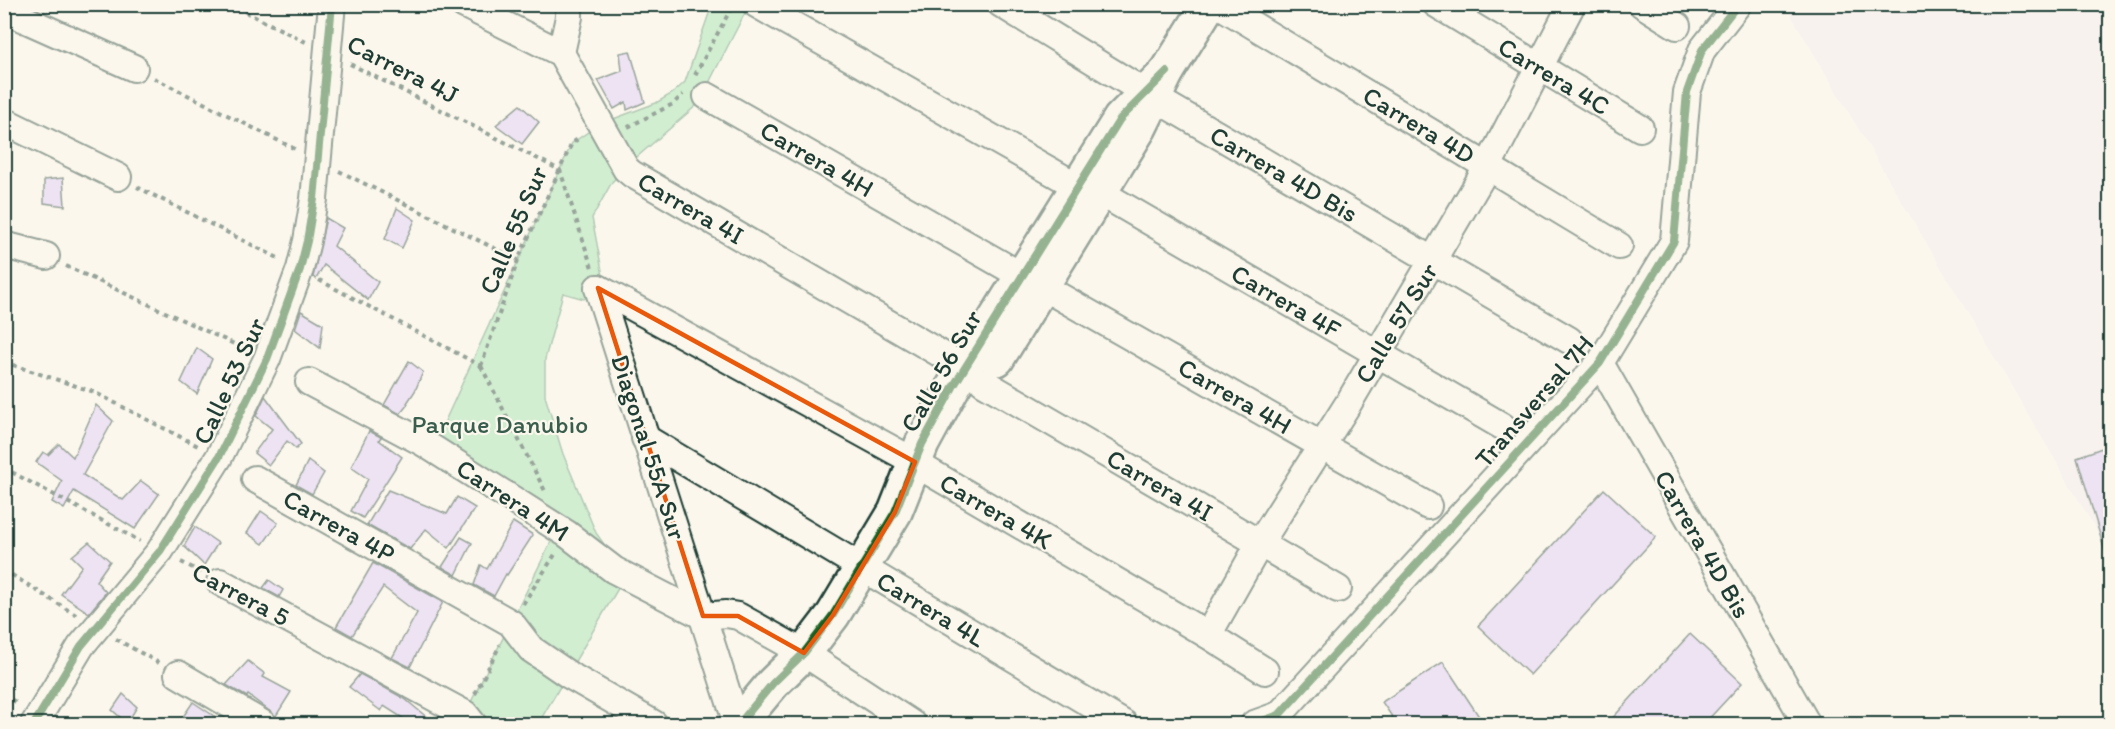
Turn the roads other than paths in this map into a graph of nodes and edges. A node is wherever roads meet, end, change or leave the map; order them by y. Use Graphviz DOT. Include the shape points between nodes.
graph roads {
  1 [pos="332,4"];
  2 [pos="463,4"];
  3 [pos="569,4"];
  4 [pos="756,4"];
  5 [pos="1001,4"];
  6 [pos="1209,4"];
  7 [pos="1218,4"];
  8 [pos="1436,4"];
  9 [pos="1572,4"];
  10 [pos="1642,4"];
  11 [pos="1738,4"];
  12 [pos="4,10"];
  13 [pos="1677,26"];
  14 [pos="561,53"];
  15 [pos="1539,67"];
  16 [pos="134,68"];
  17 [pos="1156,87"];
  18 [pos="696,88"];
  19 [pos="4,121"];
  20 [pos="1640,128"];
  21 [pos="1488,166"];
  22 [pos="118,177"];
  23 [pos="1089,190"];
  24 [pos="4,245"];
  25 [pos="1619,246"];
  26 [pos="46,256"];
  27 [pos="1433,261"];
  28 [pos="1032,281"];
  29 [pos="598,288"];
  30 [pos="1569,340"];
  31 [pos="1377,354"];
  32 [pos="1600,363"];
  33 [pos="974,375"];
  34 [pos="309,382"];
  35 [pos="1502,426"];
  36 [pos="645,438"];
  37 [pos="1322,445"];
  38 [pos="922,467"];
  39 [pos="255,478"];
  40 [pos="1428,506"];
  41 [pos="1260,543"];
  42 [pos="862,567"];
  43 [pos="220,582"];
  44 [pos="1338,589"];
  45 [pos="703,616"];
  46 [pos="1208,635"];
  47 [pos="804,652"];
  48 [pos="1265,671"];
  49 [pos="178,674"];
  50 [pos="34,724"];
  51 [pos="262,724"];
  52 [pos="473,724"];
  53 [pos="654,724"];
  54 [pos="738,724"];
  55 [pos="912,724"];
  56 [pos="1124,724"];
  57 [pos="1254,724"];
  58 [pos="1807,724"];
  1 -- 50 [label="street, Calle 53 Sur" via="307,241 267,359 219,457 160,551 81,646"];
  2 -- 14 [label="street"];
  3 -- 14 [label="street"];
  4 -- 23 [label="street, Carrera 4F"];
  5 -- 17 [label="street, Carrera 4D Bis"];
  6 -- 17 [label="street, Calle 56 Sur"];
  7 -- 21 [label="street, Carrera 4D"];
  8 -- 15 [label="street, Carrera 4C"];
  9 -- 15 [label="street, Calle 57 Sur"];
  10 -- 13 [label="street"];
  11 -- 32 [label="street, Transversal 7H" via="1702,50 1687,92 1674,241"];
  12 -- 16 [label="street"];
  14 -- 33 [label="street, Carrera 4I" via="626,169"];
  15 -- 20 [label="street, Carrera 4C"];
  15 -- 21 [label="street, Calle 57 Sur"];
  17 -- 23 [label="street, Calle 56 Sur" via="1140,128"];
  17 -- 27 [label="street, Carrera 4D Bis"];
  18 -- 28 [label="street, Carrera 4H"];
  19 -- 22 [label="street"];
  21 -- 25 [label="street, Carrera 4D"];
  21 -- 27 [label="street, Calle 57 Sur"];
  23 -- 28 [label="street, Calle 56 Sur"];
  23 -- 31 [label="street, Carrera 4F"];
  24 -- 26 [label="street"];
  27 -- 30 [label="street, Carrera 4D Bis"];
  27 -- 31 [label="street, Calle 57 Sur"];
  28 -- 33 [label="street, Calle 56 Sur"];
  28 -- 37 [label="street, Carrera 4H"];
  29 -- 36 [label="street, Diagonal 55A Sur"];
  29 -- 38 [label="street, Carrera 4K"];
  31 -- 35 [label="street, Carrera 4F"];
  31 -- 37 [label="street, Calle 57 Sur"];
  32 -- 57 [label="street, Transversal 7H" via="1279,715"];
  32 -- 58 [label="street, Carrera 4D Bis"];
  33 -- 38 [label="street, Calle 56 Sur"];
  33 -- 41 [label="street, Carrera 4I"];
  34 -- 45 [label="street, Carrera 4M" via="424,443 567,534 614,570"];
  36 -- 42 [label="street, Carrera 4L"];
  36 -- 45 [label="street, Diagonal 55A Sur"];
  37 -- 40 [label="street, Carrera 4H"];
  37 -- 41 [label="street, Calle 57 Sur"];
  38 -- 42 [label="street, Calle 56 Sur"];
  38 -- 46 [label="street, Carrera 4K"];
  39 -- 53 [label="street, Carrera 4P" via="511,623 531,650"];
  41 -- 44 [label="street, Carrera 4I"];
  41 -- 46 [label="street, Calle 57 Sur"];
  42 -- 47 [label="street, Calle 56 Sur" via="833,615"];
  42 -- 56 [label="street, Carrera 4L"];
  43 -- 52 [label="street, Carrera 5" via="465,714"];
  45 -- 47 [label="street, Carrera 4M" via="738,616"];
  45 -- 54 [label="street, Diagonal 55A Sur"];
  46 -- 48 [label="street, Carrera 4K"];
  47 -- 54 [label="street, Calle 56 Sur"];
  47 -- 55 [label="street, Carrera 4M"];
  49 -- 51 [label="street"];
}
